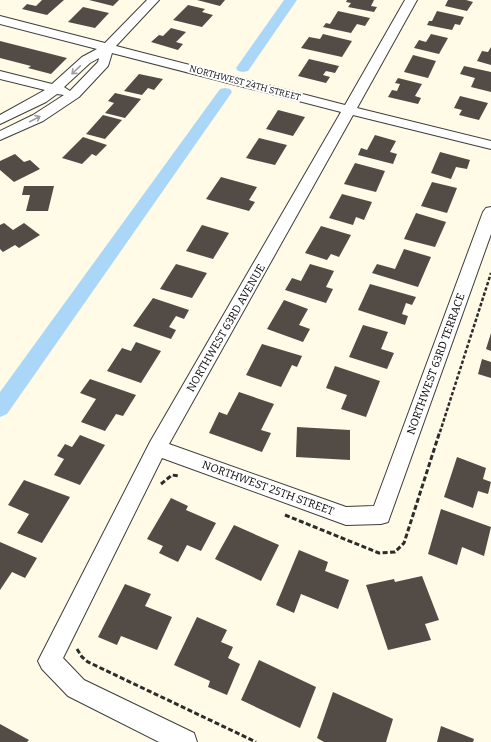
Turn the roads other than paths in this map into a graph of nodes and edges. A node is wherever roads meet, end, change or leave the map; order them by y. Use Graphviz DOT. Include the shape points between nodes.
graph roads {
  1 [pos="153,0"];
  2 [pos="411,0"];
  3 [pos="0,20"];
  4 [pos="107,48"];
  5 [pos="0,75"];
  6 [pos="55,89"];
  7 [pos="74,94"];
  8 [pos="349,110"];
  9 [pos="0,120"];
  10 [pos="0,136"];
  11 [pos="491,145"];
  12 [pos="491,212"];
  13 [pos="157,448"];
  14 [pos="381,515"];
  15 [pos="185,742"];
  1 -- 4 [label="street"];
  2 -- 8 [label="street, NORTHWEST 63RD AVENUE"];
  3 -- 4 [label="street, NORTHWEST 24TH STREET"];
  4 -- 6 [label="street, one-way" via="86,60"];
  4 -- 7 [label="street" via="104,63"];
  4 -- 8 [label="street, NORTHWEST 24TH STREET"];
  5 -- 6 [label="street"];
  6 -- 7 [label="street"];
  6 -- 9 [label="street"];
  10 -- 7 [label="street, one-way" via="38,118"];
  8 -- 11 [label="street, NORTHWEST 24TH STREET"];
  8 -- 13 [label="street, NORTHWEST 63RD AVENUE"];
  12 -- 14 [label="street, NORTHWEST 63RD TERRACE"];
  13 -- 14 [label="street, NORTHWEST 25TH STREET" via="346,516"];
  13 -- 15 [label="street, NORTHWEST 63RD AVENUE" via="50,661 76,688"];
}
